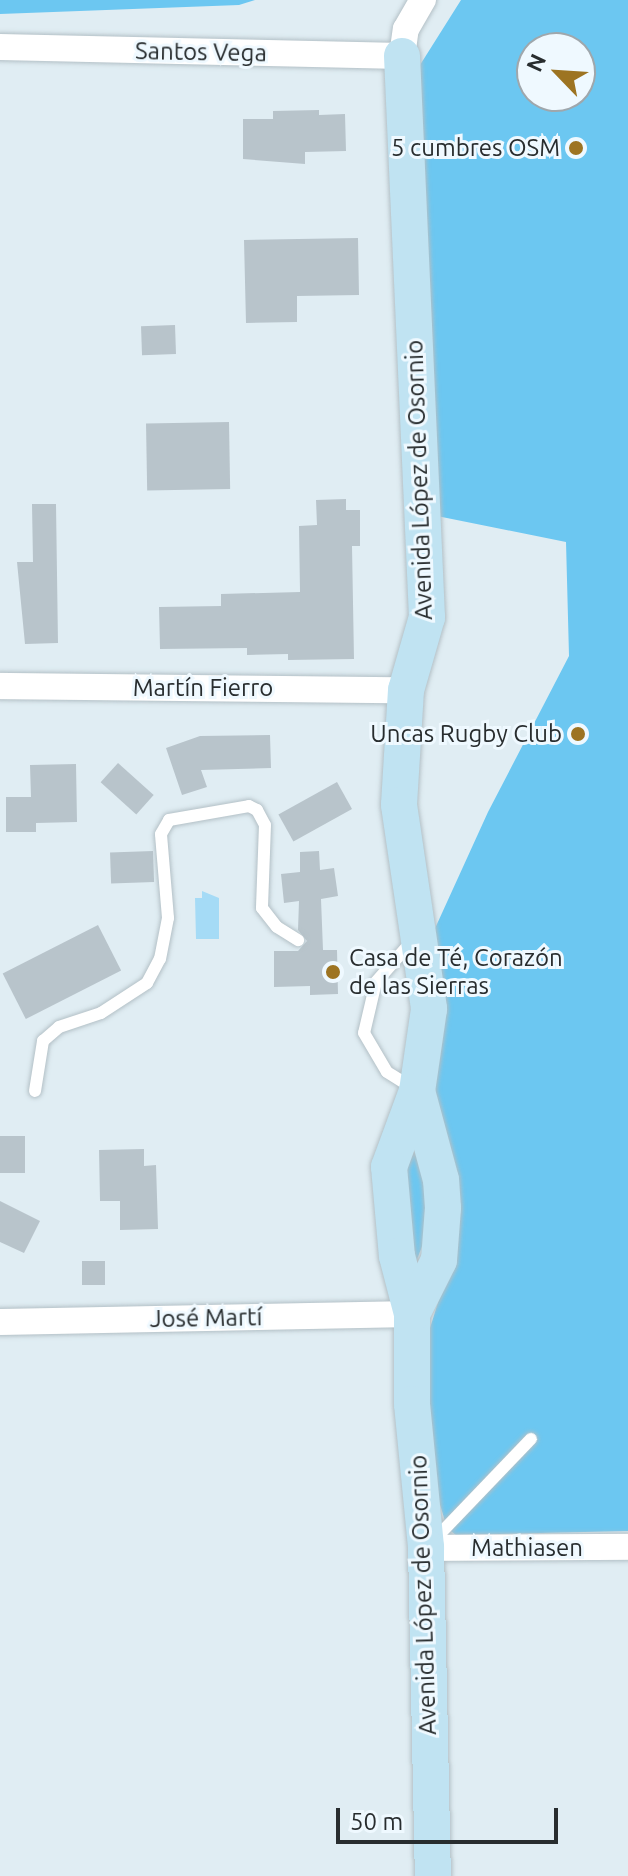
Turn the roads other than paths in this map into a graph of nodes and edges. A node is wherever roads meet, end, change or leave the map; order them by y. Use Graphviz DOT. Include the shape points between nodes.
graph roads {
  1 [pos="423,0"];
  2 [pos="0,47"];
  3 [pos="402,56"];
  4 [pos="0,686"];
  5 [pos="406,690"];
  6 [pos="418,934"];
  7 [pos="298,940"];
  8 [pos="35,1091"];
  9 [pos="417,1091"];
  10 [pos="412,1314"];
  11 [pos="0,1322"];
  12 [pos="531,1439"];
  13 [pos="628,1547"];
  14 [pos="426,1548"];
  15 [pos="433,1876"];
  1 -- 3 [label="street" via="406,29"];
  2 -- 3 [label="street, Santos Vega"];
  3 -- 5 [label="street, Avenida López de Osornio" via="427,617"];
  4 -- 5 [label="street, Martín Fierro"];
  5 -- 6 [label="street, Avenida López de Osornio" via="399,805"];
  6 -- 9 [label="street, Avenida López de Osornio" via="429,1009"];
  6 -- 9 [label="lane" via="376,982 364,1033 387,1072"];
  7 -- 8 [label="lane" via="277,927 262,908 265,825 257,810 249,806 169,820 161,834 168,918 160,959 147,983 101,1013 59,1027 43,1041"];
  9 -- 10 [label="street, Avenida López de Osornio" via="389,1167 397,1256"];
  9 -- 10 [label="street, Avenida López de Osornio" via="441,1180 443,1208 439,1260"];
  10 -- 11 [label="street, José Martí"];
  10 -- 14 [label="street, Avenida López de Osornio" via="412,1404"];
  12 -- 14 [label="lane"];
  13 -- 14 [label="street, Mathiasen"];
  14 -- 15 [label="street, Avenida López de Osornio"];
}
